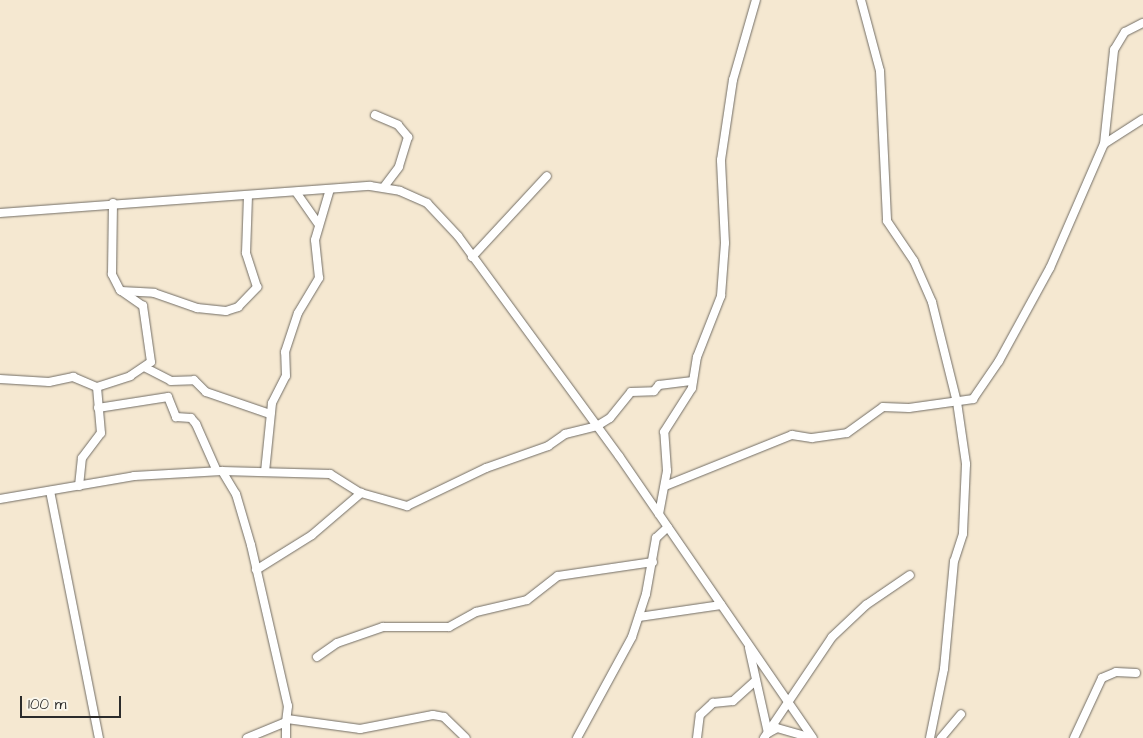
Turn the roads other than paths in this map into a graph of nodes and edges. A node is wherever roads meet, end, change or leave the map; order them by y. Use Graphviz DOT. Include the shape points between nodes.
graph roads {
  1 [pos="756,0"];
  2 [pos="860,0"];
  3 [pos="1143,23"];
  4 [pos="375,115"];
  5 [pos="1143,118"];
  6 [pos="1104,144"];
  7 [pos="547,176"];
  8 [pos="384,187"];
  9 [pos="330,189"];
  10 [pos="296,192"];
  11 [pos="248,197"];
  12 [pos="113,204"];
  13 [pos="0,213"];
  14 [pos="318,223"];
  15 [pos="472,256"];
  16 [pos="121,291"];
  17 [pos="146,368"];
  18 [pos="0,379"];
  19 [pos="691,381"];
  20 [pos="97,387"];
  21 [pos="957,402"];
  22 [pos="98,408"];
  23 [pos="270,414"];
  24 [pos="596,426"];
  25 [pos="219,470"];
  26 [pos="265,472"];
  27 [pos="79,486"];
  28 [pos="665,486"];
  29 [pos="50,491"];
  30 [pos="361,493"];
  31 [pos="0,499"];
  32 [pos="659,514"];
  33 [pos="668,527"];
  34 [pos="653,562"];
  35 [pos="256,570"];
  36 [pos="910,575"];
  37 [pos="722,605"];
  38 [pos="640,617"];
  39 [pos="748,643"];
  40 [pos="317,657"];
  41 [pos="1136,672"];
  42 [pos="754,682"];
  43 [pos="789,706"];
  44 [pos="961,714"];
  45 [pos="287,720"];
  46 [pos="358,729"];
  47 [pos="766,735"];
  48 [pos="99,738"];
  49 [pos="247,738"];
  50 [pos="286,738"];
  51 [pos="357,738"];
  52 [pos="466,738"];
  53 [pos="577,738"];
  54 [pos="697,738"];
  55 [pos="812,738"];
  56 [pos="930,738"];
  57 [pos="941,738"];
  58 [pos="1074,738"];
  1 -- 19 [label="street" via="733,80 721,160 725,243 721,296"];
  2 -- 21 [label="street" via="880,71 887,221 914,261 932,302"];
  3 -- 6 [label="street" via="1125,32 1114,50"];
  4 -- 8 [label="street" via="398,125 408,137 399,167"];
  5 -- 6 [label="street"];
  6 -- 21 [label="street" via="1056,256 999,361 973,399"];
  7 -- 15 [label="street"];
  8 -- 9 [label="street"];
  8 -- 15 [label="street" via="417,197 435,209"];
  9 -- 10 [label="street"];
  9 -- 14 [label="street"];
  10 -- 11 [label="street"];
  10 -- 14 [label="street"];
  11 -- 12 [label="street"];
  11 -- 16 [label="street" via="246,253 257,281 254,293 238,307 226,311 197,308 154,293"];
  12 -- 13 [label="street"];
  12 -- 16 [label="street" via="116,230 111,267"];
  14 -- 23 [label="street" via="315,256 319,278 298,313 285,352 286,376"];
  15 -- 24 [label="street"];
  16 -- 17 [label="street" via="143,306 150,362"];
  17 -- 20 [label="street"];
  17 -- 23 [label="street" via="171,381 194,380 206,392"];
  18 -- 20 [label="street" via="49,382 73,377"];
  19 -- 24 [label="street" via="658,385 654,391 631,392 610,418"];
  19 -- 28 [label="street" via="690,392 664,432"];
  20 -- 22 [label="street"];
  21 -- 28 [label="street" via="883,407 846,432 812,438 792,435"];
  21 -- 56 [label="street" via="966,464 963,534 954,561 944,669"];
  22 -- 25 [label="street" via="168,397 176,417 191,418 196,424"];
  22 -- 27 [label="street" via="100,437 82,458"];
  23 -- 26 [label="street"];
  24 -- 30 [label="street" via="565,434 548,446 486,468 407,506"];
  24 -- 32 [label="street"];
  25 -- 26 [label="street"];
  25 -- 27 [label="street"];
  25 -- 35 [label="street" via="236,494"];
  26 -- 30 [label="street" via="330,474"];
  27 -- 29 [label="street"];
  28 -- 32 [label="street"];
  29 -- 31 [label="street"];
  29 -- 48 [label="street"];
  30 -- 35 [label="street" via="312,535"];
  32 -- 33 [label="street"];
  33 -- 34 [label="street" via="656,538"];
  33 -- 37 [label="street"];
  34 -- 38 [label="street"];
  34 -- 40 [label="street" via="558,576 527,600 476,612 449,627 383,627 337,643"];
  35 -- 45 [label="street" via="274,637"];
  36 -- 43 [label="street" via="847,620 819,655"];
  37 -- 38 [label="street"];
  37 -- 39 [label="street"];
  38 -- 53 [label="street" via="625,654 607,678"];
  39 -- 42 [label="street"];
  39 -- 43 [label="street"];
  41 -- 58 [label="street" via="1116,672 1102,678"];
  42 -- 47 [label="street"];
  42 -- 54 [label="street" via="733,701 713,703 700,715"];
  43 -- 47 [label="street"];
  43 -- 55 [label="street"];
  44 -- 57 [label="street"];
  45 -- 46 [label="street"];
  45 -- 49 [label="street"];
  45 -- 50 [label="street"];
  46 -- 51 [label="street"];
  46 -- 52 [label="street" via="432,714 444,717"];
  47 -- 55 [label="street" via="776,728"];
}
